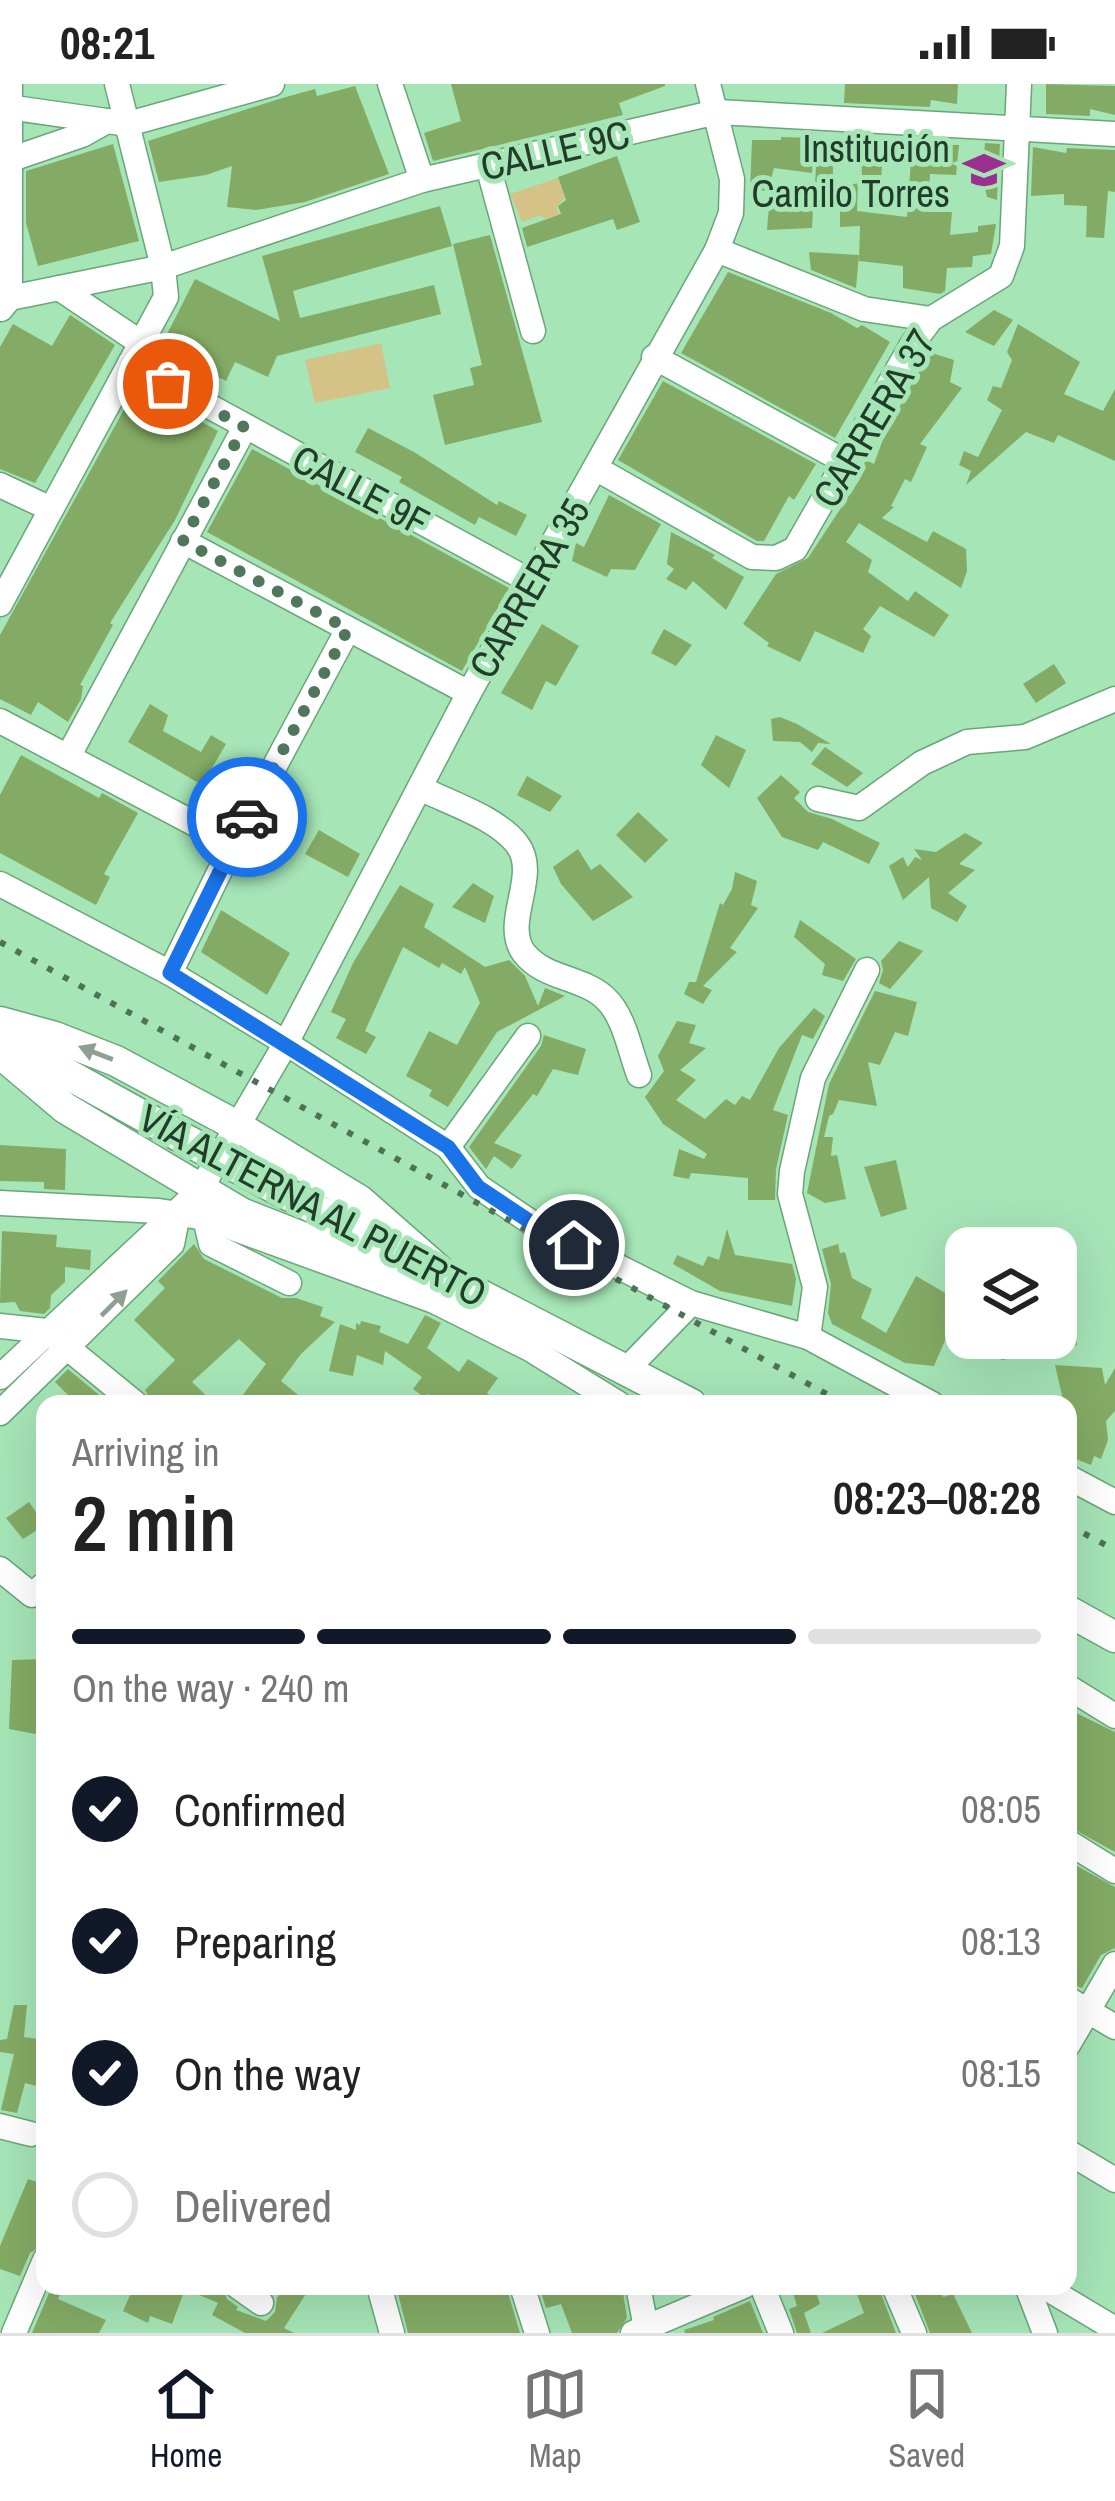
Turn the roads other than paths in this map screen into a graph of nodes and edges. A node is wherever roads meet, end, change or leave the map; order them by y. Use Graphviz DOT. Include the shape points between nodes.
graph roads {
  1 [pos="117,84"];
  2 [pos="272,84"];
  3 [pos="390,84"];
  4 [pos="708,84"];
  5 [pos="1018,84"];
  6 [pos="6,99"];
  7 [pos="717,112"];
  8 [pos="117,123"];
  9 [pos="1019,128"];
  10 [pos="1115,134"];
  11 [pos="9,160"];
  12 [pos="488,166"];
  13 [pos="422,180"];
  14 [pos="717,250"];
  15 [pos="164,267"];
  16 [pos="59,288"];
  17 [pos="5,304"];
  18 [pos="931,319"];
  19 [pos="533,331"];
  20 [pos="135,353"];
  21 [pos="654,357"];
  22 [pos="244,427"];
  23 [pos="844,461"];
  24 [pos="597,470"];
  25 [pos="0,485"];
  26 [pos="51,508"];
  27 [pos="183,541"];
  28 [pos="530,581"];
  29 [pos="0,604"];
  30 [pos="348,629"];
  31 [pos="469,693"];
  32 [pos="1115,699"];
  33 [pos="0,721"];
  34 [pos="68,757"];
  35 [pos="420,788"];
  36 [pos="818,800"];
  37 [pos="233,844"];
  38 [pos="0,884"];
  39 [pos="867,970"];
  40 [pos="170,973"];
  41 [pos="0,1022"];
  42 [pos="528,1036"];
  43 [pos="0,1037"];
  44 [pos="286,1043"];
  45 [pos="0,1053"];
  46 [pos="639,1075"];
  47 [pos="237,1126"];
  48 [pos="448,1147"];
  49 [pos="0,1203"];
  50 [pos="203,1204"];
  51 [pos="169,1212"];
  52 [pos="449,1279"];
  53 [pos="289,1283"];
  54 [pos="691,1303"];
  55 [pos="0,1326"];
  56 [pos="46,1331"];
  57 [pos="808,1337"];
  58 [pos="69,1349"];
  59 [pos="627,1369"];
  60 [pos="0,1377"];
  61 [pos="125,1395"];
  62 [pos="604,1395"];
  63 [pos="675,1395"];
  64 [pos="915,1395"];
  65 [pos="0,1413"];
  66 [pos="1077,1482"];
  67 [pos="1115,1502"];
  68 [pos="0,1569"];
  69 [pos="36,1589"];
  70 [pos="1077,1616"];
  71 [pos="1115,1637"];
  72 [pos="1077,1693"];
  73 [pos="1115,1716"];
  74 [pos="1077,1848"];
  75 [pos="1115,1871"];
  76 [pos="1115,1964"];
  77 [pos="1078,2005"];
  78 [pos="1115,2027"];
  79 [pos="0,2126"];
  80 [pos="31,2134"];
  81 [pos="1077,2157"];
  82 [pos="1115,2180"];
  83 [pos="36,2281"];
  84 [pos="250,2295"];
  85 [pos="381,2295"];
  86 [pos="525,2295"];
  87 [pos="639,2295"];
  88 [pos="724,2295"];
  89 [pos="766,2295"];
  90 [pos="898,2295"];
  91 [pos="1030,2295"];
  92 [pos="1058,2295"];
  93 [pos="261,2303"];
  94 [pos="1115,2330"];
  95 [pos="642,2332"];
  96 [pos="14,2333"];
  97 [pos="392,2333"];
  98 [pos="537,2333"];
  99 [pos="781,2333"];
  100 [pos="914,2333"];
  101 [pos="1045,2333"];
  1 -- 8 [label="street"];
  2 -- 8 [label="street"];
  3 -- 13 [label="street"];
  4 -- 7 [label="street, CARRERA 35"];
  5 -- 9 [label="street, CARRERA 37"];
  6 -- 8 [label="street"];
  6 -- 11 [label="street"];
  7 -- 9 [label="street, CALLE 9C"];
  7 -- 12 [label="street, CALLE 9C"];
  7 -- 14 [label="street, CARRERA 35" via="732,179"];
  8 -- 11 [label="street"];
  8 -- 15 [label="street"];
  9 -- 10 [label="street, CALLE 9C"];
  9 -- 18 [label="street, CARRERA 37" via="1012,246 1001,277"];
  11 -- 17 [label="street"];
  12 -- 13 [label="street, CALLE 9C"];
  12 -- 19 [label="street"];
  13 -- 15 [label="street, CALLE 9C"];
  14 -- 18 [label="street" via="864,309"];
  14 -- 21 [label="street, CARRERA 35"];
  15 -- 16 [label="street, CALLE 9C"];
  15 -- 20 [label="street" via="166,297"];
  16 -- 17 [label="street, CALLE 9C"];
  16 -- 20 [label="street, CALLE 9F"];
  18 -- 23 [label="street, CARRERA 37"];
  20 -- 22 [label="street, CALLE 9F"];
  20 -- 26 [label="street"];
  21 -- 23 [label="street"];
  21 -- 24 [label="street, CARRERA 35"];
  22 -- 27 [label="street"];
  22 -- 28 [label="street, CALLE 9F"];
  23 -- 24 [label="street, CARRERA 37" via="796,549 776,558 752,556"];
  24 -- 28 [label="street, CARRERA 35"];
  25 -- 26 [label="street"];
  26 -- 29 [label="street"];
  27 -- 30 [label="street"];
  27 -- 34 [label="street"];
  28 -- 31 [label="street, CARRERA 35"];
  30 -- 31 [label="street"];
  30 -- 37 [label="street"];
  31 -- 35 [label="street, CARRERA 35"];
  32 -- 36 [label="street" via="1025,737 967,742 859,808"];
  33 -- 34 [label="street"];
  34 -- 37 [label="street"];
  35 -- 44 [label="street, CARRERA 35"];
  35 -- 46 [label="street" via="518,845 522,950 604,996"];
  37 -- 40 [label="street"];
  38 -- 40 [label="street"];
  39 -- 57 [label="street" via="813,1078 792,1171 790,1194 814,1287"];
  40 -- 44 [label="street"];
  47 -- 41 [label="main road, one-way" via="116,1061"];
  42 -- 48 [label="street"];
  43 -- 52 [label="main road, VÍA ALTERNA AL PUERTO, bridge"];
  44 -- 47 [label="street, CARRERA 35"];
  44 -- 48 [label="street"];
  45 -- 50 [label="main road"];
  47 -- 50 [label="street, CARRERA 35"];
  47 -- 52 [label="main road" via="359,1199"];
  48 -- 54 [label="street" via="478,1187 535,1225"];
  49 -- 51 [label="street"];
  50 -- 51 [label="street, CARRERA 35"];
  50 -- 52 [label="main road" via="345,1254"];
  50 -- 53 [label="street" via="216,1248"];
  50 -- 62 [label="street" via="434,1301"];
  51 -- 56 [label="street"];
  58 -- 51 [label="street, one-way" via="172,1244"];
  52 -- 59 [label="main road, VÍA ALTERNA AL PUERTO"];
  54 -- 57 [label="street"];
  54 -- 59 [label="street"];
  55 -- 56 [label="street"];
  56 -- 58 [label="street"];
  56 -- 60 [label="street"];
  57 -- 64 [label="street"];
  58 -- 61 [label="street"];
  58 -- 65 [label="street"];
  59 -- 63 [label="main road, VÍA ALTERNA AL PUERTO"];
  66 -- 67 [label="street"];
  68 -- 69 [label="street"];
  70 -- 71 [label="main road"];
  72 -- 73 [label="street"];
  74 -- 75 [label="street"];
  76 -- 77 [label="street"];
  77 -- 78 [label="street"];
  79 -- 80 [label="street"];
  81 -- 82 [label="street"];
  83 -- 96 [label="street"];
  84 -- 93 [label="street"];
  85 -- 97 [label="street"];
  86 -- 98 [label="street"];
  87 -- 95 [label="street"];
  88 -- 95 [label="street"];
  89 -- 99 [label="street"];
  90 -- 100 [label="street"];
  91 -- 101 [label="street"];
  92 -- 94 [label="street"];
}
